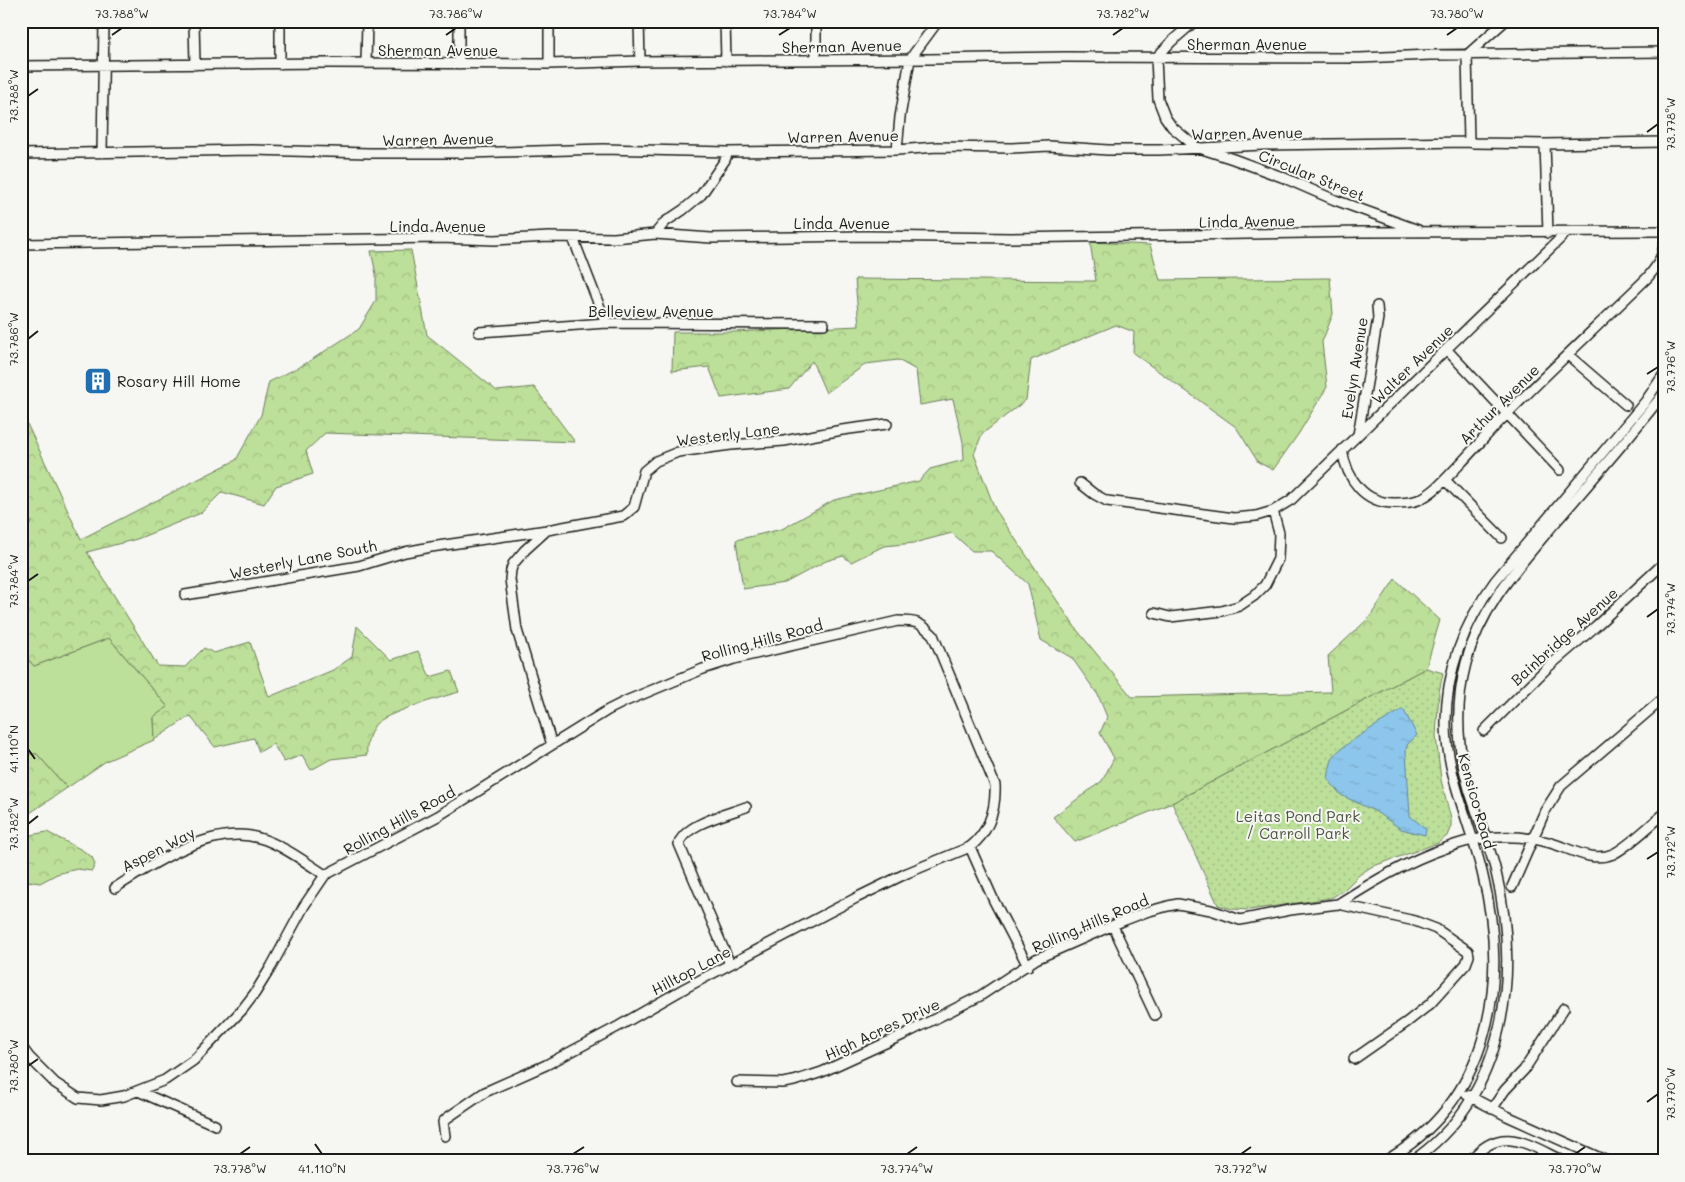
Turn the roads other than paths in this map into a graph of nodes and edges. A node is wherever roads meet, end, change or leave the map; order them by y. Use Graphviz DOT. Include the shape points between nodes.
graph roads {
  1 [pos="104,21"];
  2 [pos="194,21"];
  3 [pos="280,21"];
  4 [pos="367,21"];
  5 [pos="459,21"];
  6 [pos="549,21"];
  7 [pos="638,21"];
  8 [pos="725,21"];
  9 [pos="816,21"];
  10 [pos="938,21"];
  11 [pos="1195,21"];
  12 [pos="1505,21"];
  13 [pos="1664,52"];
  14 [pos="1467,55"];
  15 [pos="1156,58"];
  16 [pos="910,59"];
  17 [pos="816,60"];
  18 [pos="640,61"];
  19 [pos="726,61"];
  20 [pos="366,63"];
  21 [pos="280,64"];
  22 [pos="459,64"];
  23 [pos="548,64"];
  24 [pos="104,65"];
  25 [pos="195,65"];
  26 [pos="21,66"];
  27 [pos="1469,142"];
  28 [pos="1664,142"];
  29 [pos="1545,144"];
  30 [pos="1196,147"];
  31 [pos="897,150"];
  32 [pos="728,152"];
  33 [pos="102,153"];
  34 [pos="21,154"];
  35 [pos="1548,232"];
  36 [pos="1567,232"];
  37 [pos="1664,232"];
  38 [pos="1424,233"];
  39 [pos="655,234"];
  40 [pos="573,238"];
  41 [pos="21,244"];
  42 [pos="1664,245"];
  43 [pos="1377,306"];
  44 [pos="606,323"];
  45 [pos="824,324"];
  46 [pos="479,332"];
  47 [pos="1447,350"];
  48 [pos="1568,355"];
  49 [pos="1664,374"];
  50 [pos="1664,393"];
  51 [pos="1661,404"];
  52 [pos="1626,405"];
  53 [pos="1507,414"];
  54 [pos="887,424"];
  55 [pos="1358,435"];
  56 [pos="1342,450"];
  57 [pos="1560,470"];
  58 [pos="1445,480"];
  59 [pos="1080,483"];
  60 [pos="1273,511"];
  61 [pos="548,530"];
  62 [pos="1502,538"];
  63 [pos="486,539"];
  64 [pos="1662,567"];
  65 [pos="185,595"];
  66 [pos="1154,613"];
  67 [pos="1664,698"];
  68 [pos="1484,731"];
  69 [pos="552,745"];
  70 [pos="746,807"];
  71 [pos="1664,814"];
  72 [pos="1480,839"];
  73 [pos="1533,839"];
  74 [pos="970,847"];
  75 [pos="325,875"];
  76 [pos="1512,887"];
  77 [pos="115,888"];
  78 [pos="1338,904"];
  79 [pos="1113,926"];
  80 [pos="730,964"];
  81 [pos="1028,966"];
  82 [pos="1564,1008"];
  83 [pos="1155,1015"];
  84 [pos="21,1046"];
  85 [pos="25,1059"];
  86 [pos="1354,1059"];
  87 [pos="737,1082"];
  88 [pos="138,1091"];
  89 [pos="1460,1091"];
  90 [pos="1472,1097"];
  91 [pos="1492,1108"];
  92 [pos="214,1126"];
  93 [pos="445,1136"];
  94 [pos="1385,1161"];
  95 [pos="1412,1161"];
  96 [pos="1470,1161"];
  97 [pos="1563,1161"];
  98 [pos="1606,1161"];
  1 -- 24 [label="street"];
  2 -- 25 [label="street"];
  3 -- 21 [label="street"];
  4 -- 20 [label="street"];
  5 -- 22 [label="street"];
  6 -- 23 [label="street"];
  7 -- 18 [label="street"];
  8 -- 19 [label="street"];
  9 -- 17 [label="street"];
  10 -- 16 [label="street"];
  11 -- 15 [label="street"];
  12 -- 14 [label="street"];
  13 -- 14 [label="street, Sherman Avenue"];
  14 -- 15 [label="street, Sherman Avenue"];
  14 -- 27 [label="street"];
  15 -- 16 [label="street, Sherman Avenue"];
  15 -- 30 [label="street, Circular Street" via="1158,99 1165,117"];
  16 -- 17 [label="street, Sherman Avenue"];
  16 -- 31 [label="street"];
  17 -- 19 [label="street, Sherman Avenue"];
  18 -- 19 [label="street, Sherman Avenue"];
  18 -- 23 [label="street, Sherman Avenue"];
  20 -- 21 [label="street, Sherman Avenue"];
  20 -- 22 [label="street, Sherman Avenue"];
  21 -- 25 [label="street, Sherman Avenue"];
  22 -- 23 [label="street, Sherman Avenue"];
  24 -- 25 [label="street, Sherman Avenue"];
  24 -- 26 [label="street, Sherman Avenue"];
  24 -- 33 [label="street"];
  27 -- 29 [label="street, Warren Avenue"];
  27 -- 30 [label="street, Warren Avenue"];
  28 -- 29 [label="street, Warren Avenue"];
  29 -- 35 [label="street"];
  30 -- 31 [label="street, Warren Avenue" via="1159,150 1050,146"];
  30 -- 38 [label="street, Circular Street"];
  31 -- 32 [label="street, Warren Avenue"];
  32 -- 33 [label="street, Warren Avenue" via="603,149 470,153 252,150"];
  32 -- 39 [label="street" via="701,195 665,222"];
  33 -- 34 [label="street, Warren Avenue"];
  35 -- 36 [label="street, Linda Avenue"];
  35 -- 38 [label="street, Linda Avenue"];
  36 -- 37 [label="street, Linda Avenue"];
  36 -- 47 [label="street, Walter Avenue"];
  38 -- 39 [label="street, Linda Avenue" via="1030,238 711,238"];
  39 -- 40 [label="street, Linda Avenue"];
  40 -- 41 [label="street, Linda Avenue"];
  40 -- 44 [label="street"];
  42 -- 48 [label="street, Arthur Avenue" via="1655,269"];
  43 -- 55 [label="street, Evelyn Avenue" via="1378,318"];
  44 -- 45 [label="street, Belleview Avenue"];
  44 -- 46 [label="street, Belleview Avenue"];
  47 -- 53 [label="street"];
  47 -- 55 [label="street, Walter Avenue"];
  48 -- 52 [label="street"];
  48 -- 53 [label="street, Arthur Avenue"];
  49 -- 72 [label="street, Kensico Road" via="1639,409 1495,581 1463,635 1450,679 1446,732 1453,777"];
  50 -- 51 [label="street, Kensico Road"];
  51 -- 72 [label="street, Kensico Road" via="1504,584 1474,638 1462,682 1459,736"];
  53 -- 57 [label="street"];
  53 -- 58 [label="street, Arthur Avenue"];
  54 -- 61 [label="street, Westerly Lane" via="784,442 678,452 656,461 644,471 634,508 627,513"];
  55 -- 56 [label="street, Walter Avenue"];
  56 -- 58 [label="street, Arthur Avenue" via="1344,462 1359,488 1380,502 1417,500"];
  56 -- 60 [label="street, Walter Avenue" via="1291,500"];
  58 -- 62 [label="street"];
  59 -- 60 [label="street" via="1107,501 1129,505 1234,518"];
  60 -- 66 [label="street" via="1279,533 1278,559 1265,585 1254,596 1239,606 1222,611 1170,618"];
  61 -- 63 [label="street, Westerly Lane"];
  61 -- 69 [label="street, Westerly Lane" via="513,564 510,579 517,630"];
  63 -- 65 [label="street, Westerly Lane South" via="405,552 359,566"];
  64 -- 68 [label="street, Bainbridge Avenue" via="1554,661"];
  67 -- 73 [label="street" via="1561,786"];
  69 -- 74 [label="street, Rolling Hills Road" via="626,701 703,669 818,638 898,621 913,621 933,635 996,785 993,814 979,840"];
  69 -- 75 [label="street, Rolling Hills Road" via="438,816"];
  70 -- 80 [label="street" via="695,827 684,834 679,844"];
  71 -- 73 [label="street, Rolling Hills Road" via="1613,854 1589,856"];
  72 -- 73 [label="street, Rolling Hills Road"];
  72 -- 78 [label="street, Rolling Hills Road" via="1436,851 1405,864"];
  72 -- 89 [label="street, Kensico Road" via="1492,943 1490,1006 1474,1065"];
  72 -- 90 [label="street, Kensico Road" via="1497,876 1506,954 1496,1043"];
  73 -- 76 [label="street"];
  74 -- 80 [label="street, Hilltop Lane" via="899,877"];
  74 -- 81 [label="street, Rolling Hills Road"];
  75 -- 77 [label="street, Aspen Way" via="266,840 247,836 222,837 190,845"];
  75 -- 88 [label="street, Rolling Hills Road" via="242,1010 184,1068"];
  78 -- 79 [label="street, Rolling Hills Road" via="1240,920 1178,904 1146,912"];
  78 -- 86 [label="street, Rolling Hills Road" via="1415,921 1436,929 1468,951 1469,956 1466,964 1430,1004"];
  79 -- 81 [label="street, Rolling Hills Road" via="1036,959"];
  79 -- 83 [label="street"];
  80 -- 93 [label="street, Hilltop Lane" via="546,1065 485,1092 446,1118 443,1122"];
  81 -- 87 [label="street, High Acres Drive" via="980,996 822,1072 783,1084"];
  82 -- 91 [label="street" via="1524,1070"];
  84 -- 85 [label="street, Rolling Hills Road"];
  85 -- 88 [label="street, Rolling Hills Road" via="78,1098 102,1100"];
  88 -- 92 [label="street"];
  89 -- 90 [label="street"];
  89 -- 94 [label="street, Kensico Road" via="1429,1129"];
  90 -- 91 [label="street"];
  90 -- 95 [label="street, Kensico Road" via="1457,1119"];
  91 -- 98 [label="street"];
  96 -- 97 [label="street" via="1495,1141 1508,1138"];
}
